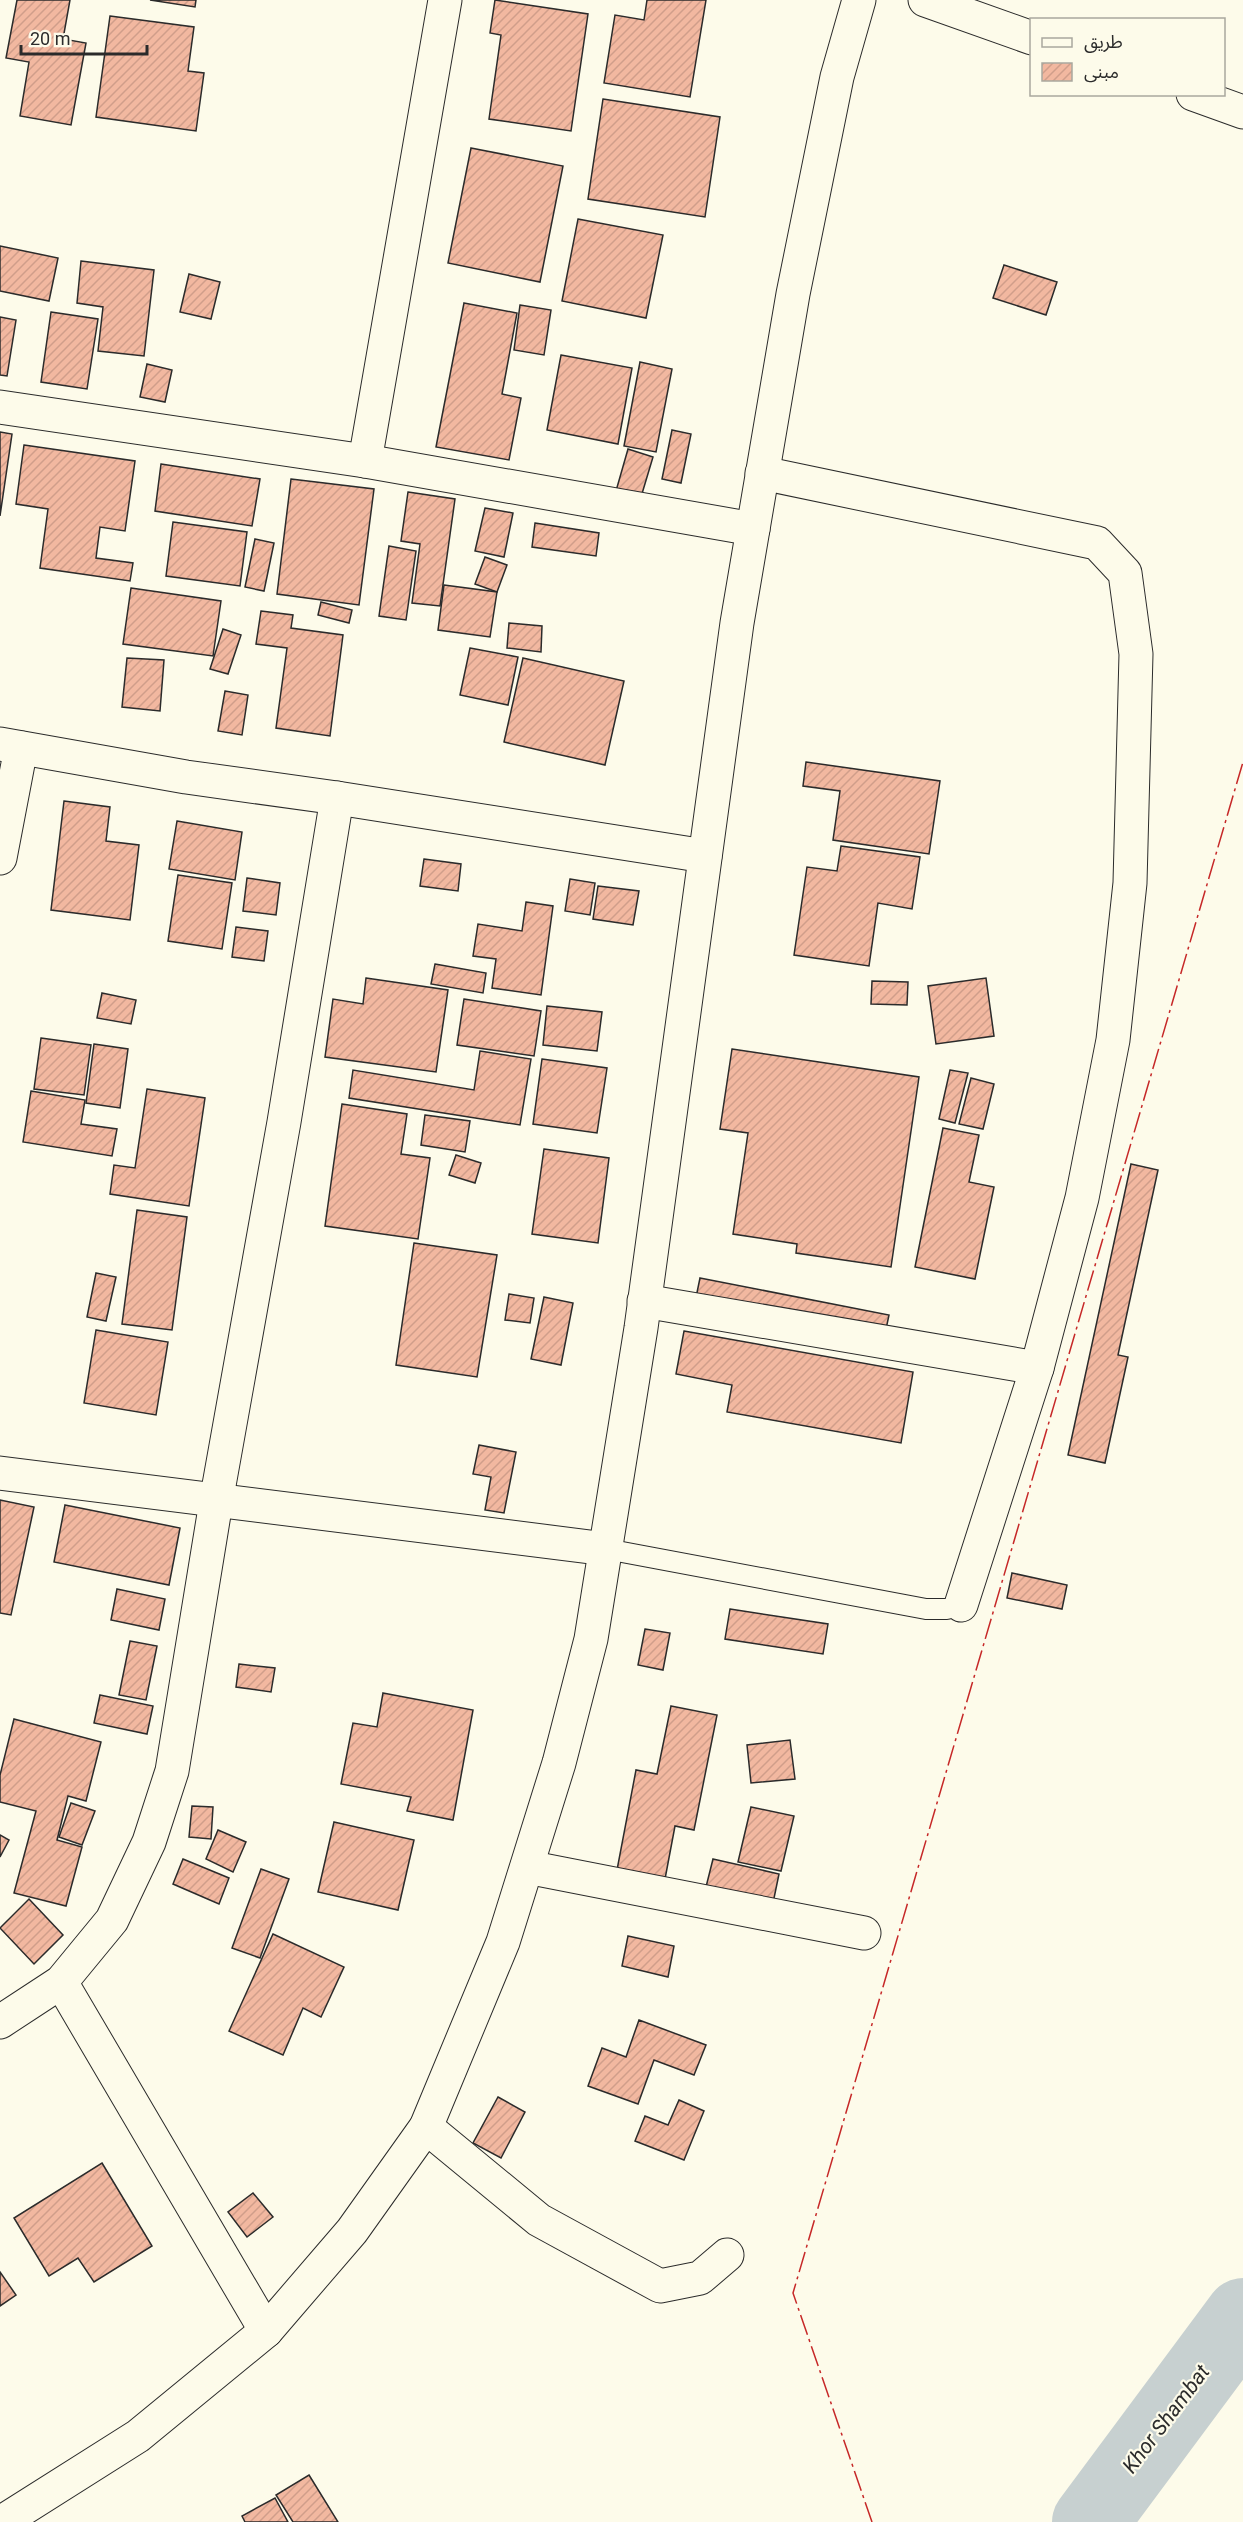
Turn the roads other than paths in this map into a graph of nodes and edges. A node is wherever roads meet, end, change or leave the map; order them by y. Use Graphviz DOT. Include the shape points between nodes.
graph roads {
  1 [pos="445,0"];
  2 [pos="859,0"];
  3 [pos="925,0"];
  4 [pos="1030,37"];
  5 [pos="1199,96"];
  6 [pos="1243,112"];
  7 [pos="0,406"];
  8 [pos="365,461"];
  9 [pos="762,472"];
  10 [pos="753,529"];
  11 [pos="11,746"];
  12 [pos="337,798"];
  13 [pos="705,856"];
  14 [pos="0,858"];
  15 [pos="644,1301"];
  16 [pos="1037,1368"];
  17 [pos="0,1473"];
  18 [pos="216,1502"];
  19 [pos="606,1549"];
  20 [pos="961,1605"];
  21 [pos="527,1867"];
  22 [pos="864,1932"];
  23 [pos="61,1982"];
  24 [pos="0,2022"];
  25 [pos="426,2127"];
  26 [pos="726,2255"];
  27 [pos="266,2331"];
  28 [pos="2,2522"];
  1 -- 8 [label="street"];
  2 -- 9 [label="street" via="837,77"];
  3 -- 4 [label="street"];
  5 -- 6 [label="street"];
  7 -- 8 [label="street"];
  8 -- 10 [label="street"];
  9 -- 10 [label="street"];
  9 -- 16 [label="street" via="1097,543 1125,573 1136,654 1130,883 1118,995 1082,1197"];
  10 -- 13 [label="street"];
  11 -- 12 [label="street" via="186,777"];
  11 -- 14 [label="street"];
  12 -- 13 [label="street"];
  12 -- 18 [label="street"];
  13 -- 15 [label="street"];
  15 -- 16 [label="street"];
  15 -- 19 [label="street"];
  16 -- 20 [label="street"];
  17 -- 18 [label="street"];
  18 -- 19 [label="street"];
  18 -- 23 [label="street" via="172,1771 149,1842 112,1920"];
  19 -- 20 [label="lane" via="926,1609"];
  19 -- 21 [label="street" via="574,1707"];
  21 -- 22 [label="street"];
  21 -- 25 [label="street" via="503,1942"];
  23 -- 24 [label="street"];
  23 -- 27 [label="street"];
  25 -- 26 [label="street" via="539,2220 660,2286 700,2278"];
  25 -- 27 [label="street" via="352,2231"];
  27 -- 28 [label="street" via="138,2436"];
}
